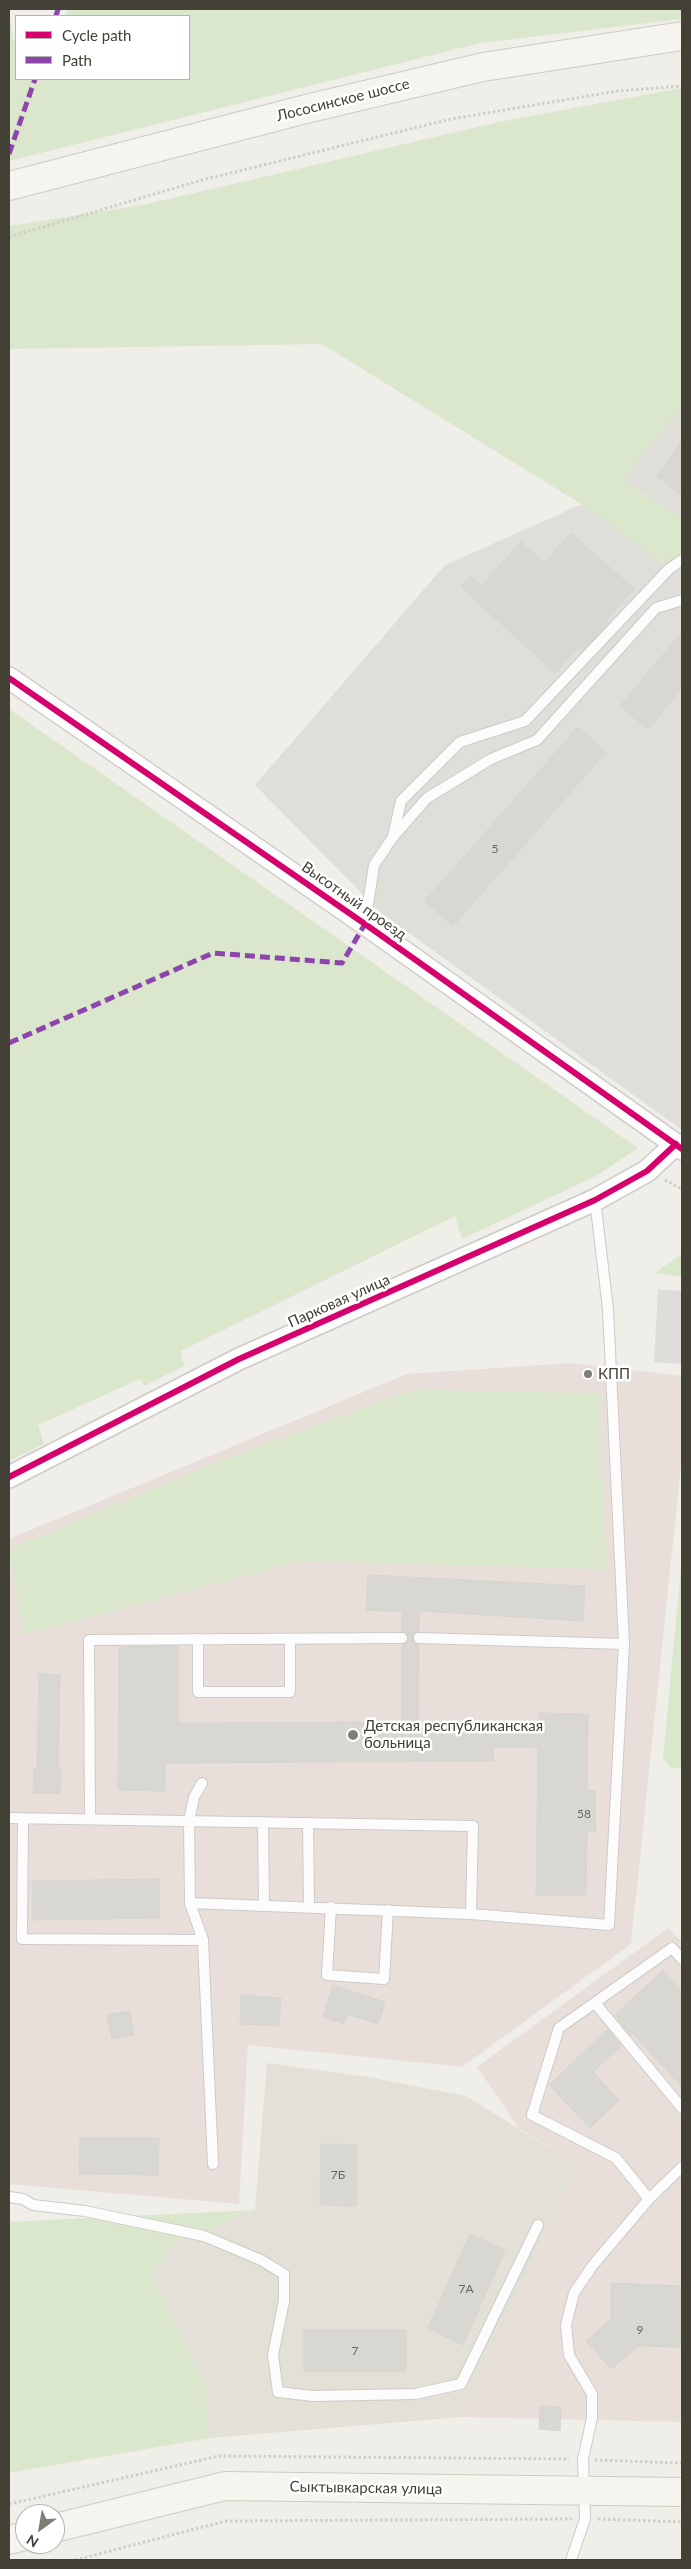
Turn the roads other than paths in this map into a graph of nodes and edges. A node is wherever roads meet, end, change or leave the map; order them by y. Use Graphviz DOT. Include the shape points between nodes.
graph roads {
  1 [pos="682,36"];
  2 [pos="9,186"];
  3 [pos="682,560"];
  4 [pos="682,600"];
  5 [pos="9,678"];
  6 [pos="393,837"];
  7 [pos="365,924"];
  8 [pos="679,1146"];
  9 [pos="595,1200"];
  10 [pos="9,1477"];
  11 [pos="290,1638"];
  12 [pos="402,1638"];
  13 [pos="418,1638"];
  14 [pos="198,1639"];
  15 [pos="624,1644"];
  16 [pos="202,1784"];
  17 [pos="9,1818"];
  18 [pos="23,1818"];
  19 [pos="90,1820"];
  20 [pos="189,1821"];
  21 [pos="263,1822"];
  22 [pos="308,1823"];
  23 [pos="190,1903"];
  24 [pos="264,1904"];
  25 [pos="309,1906"];
  26 [pos="331,1907"];
  27 [pos="388,1910"];
  28 [pos="471,1914"];
  29 [pos="203,1940"];
  30 [pos="682,1959"];
  31 [pos="595,2003"];
  32 [pos="682,2108"];
  33 [pos="213,2164"];
  34 [pos="682,2167"];
  35 [pos="9,2197"];
  36 [pos="649,2199"];
  37 [pos="538,2225"];
  38 [pos="583,2490"];
  39 [pos="682,2492"];
  40 [pos="65,2526"];
  41 [pos="571,2560"];
  1 -- 2 [label="main road, Лососинское шоссе" via="483,66"];
  3 -- 6 [label="lane" via="525,721 460,742 401,801"];
  4 -- 6 [label="lane" via="656,608 537,740 491,759 427,798"];
  5 -- 7 [label="street, Высотный проезд"];
  6 -- 7 [label="lane" via="374,866"];
  7 -- 8 [label="street, Высотный проезд"];
  8 -- 9 [label="street, Парковая улица" via="647,1171"];
  9 -- 10 [label="street, Парковая улица" via="239,1359"];
  9 -- 15 [label="lane" via="608,1310"];
  11 -- 12 [label="lane"];
  11 -- 14 [label="lane"];
  11 -- 14 [label="lane" via="290,1692 198,1692"];
  13 -- 15 [label="lane"];
  14 -- 19 [label="lane" via="89,1640"];
  15 -- 28 [label="lane" via="609,1925"];
  16 -- 20 [label="lane" via="194,1797"];
  17 -- 18 [label="lane"];
  18 -- 19 [label="lane"];
  18 -- 29 [label="lane" via="22,1939"];
  19 -- 20 [label="lane"];
  20 -- 21 [label="lane"];
  20 -- 23 [label="lane"];
  21 -- 22 [label="lane"];
  21 -- 24 [label="lane"];
  22 -- 25 [label="lane"];
  22 -- 28 [label="lane" via="473,1826"];
  23 -- 24 [label="lane"];
  23 -- 29 [label="lane"];
  24 -- 25 [label="lane"];
  25 -- 26 [label="lane"];
  26 -- 27 [label="lane"];
  26 -- 27 [label="lane" via="327,1975 384,1979"];
  27 -- 28 [label="lane"];
  29 -- 33 [label="lane"];
  30 -- 31 [label="lane" via="672,1948"];
  31 -- 32 [label="lane"];
  31 -- 36 [label="lane" via="559,2028 532,2115 616,2158"];
  34 -- 36 [label="lane"];
  35 -- 37 [label="lane" via="23,2199 33,2205 204,2236 261,2260 284,2274 284,2301 273,2355 278,2392 313,2396 415,2394 461,2384"];
  36 -- 38 [label="lane" via="574,2293 566,2325 569,2355 592,2394"];
  38 -- 39 [label="main road, Сыктывкарская улица"];
  38 -- 40 [label="main road, Сыктывкарская улица" via="225,2486"];
  38 -- 41 [label="lane" via="585,2519"];
}
